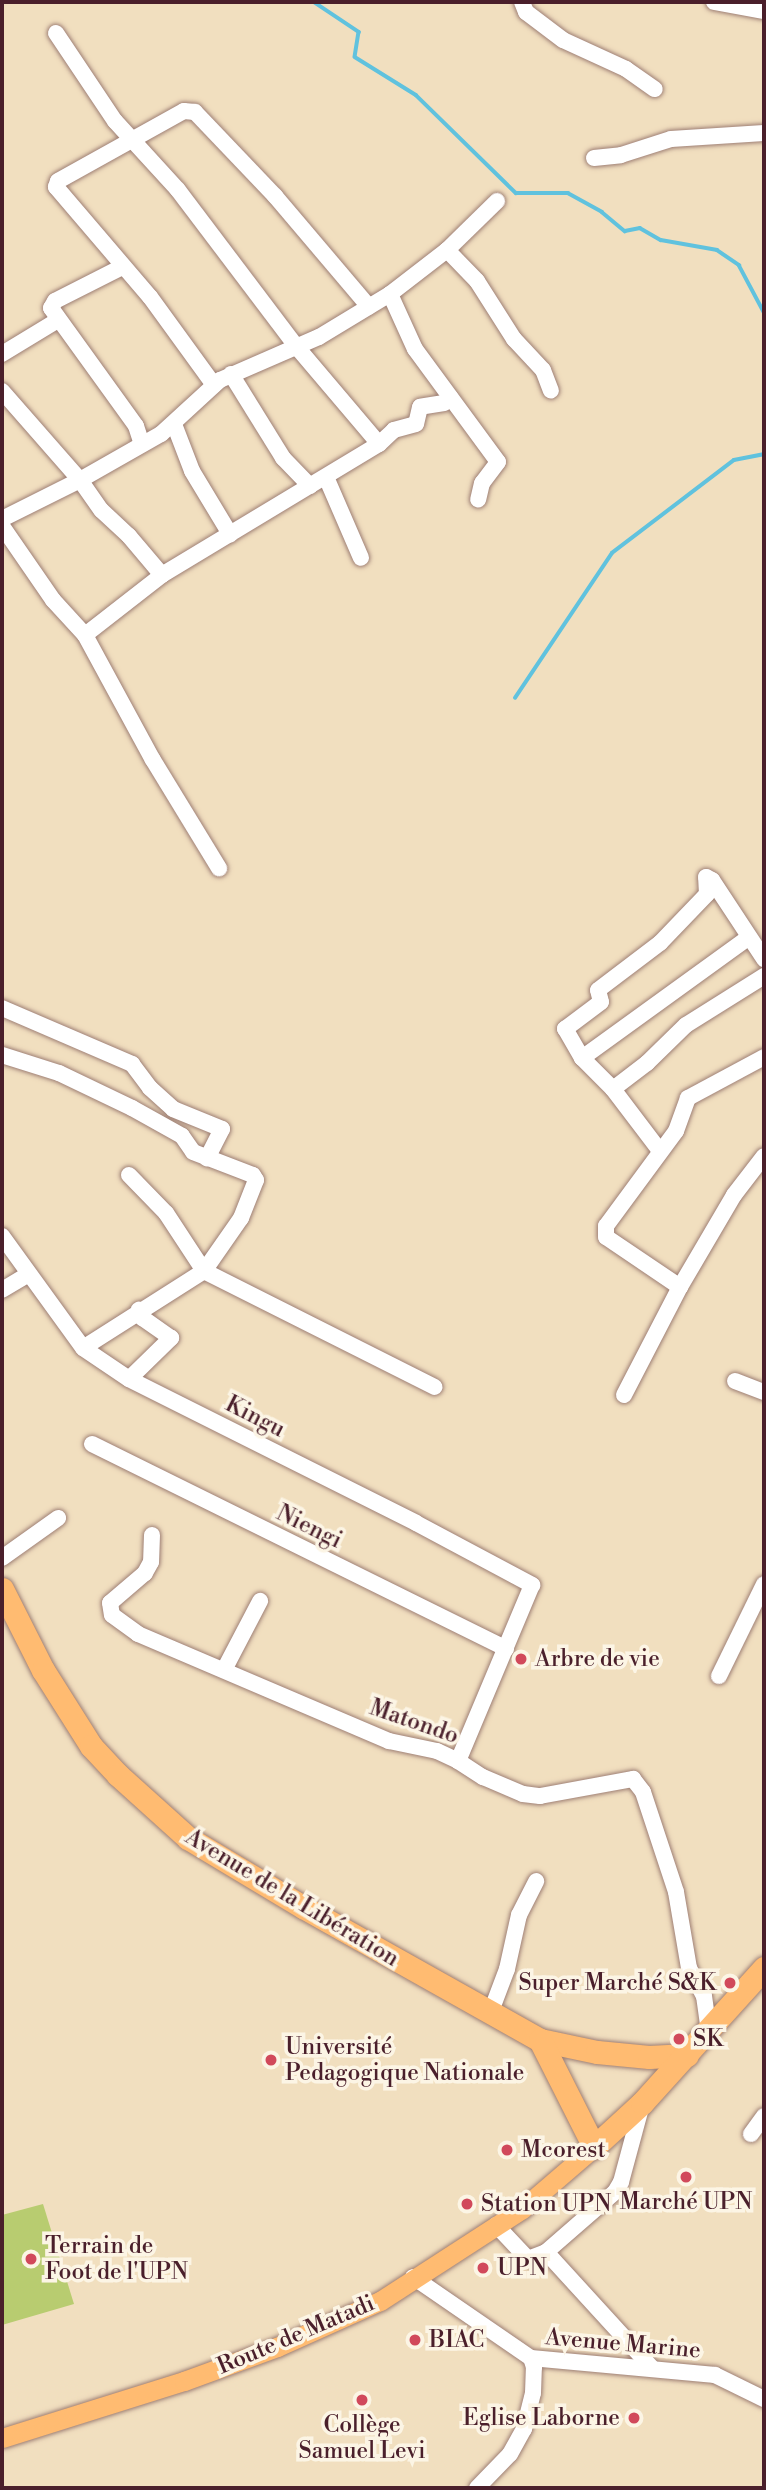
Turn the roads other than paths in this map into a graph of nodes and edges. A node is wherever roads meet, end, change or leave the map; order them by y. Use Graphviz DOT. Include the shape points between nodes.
graph roads {
  1 [pos="522,2"];
  2 [pos="721,2"];
  3 [pos="764,12"];
  4 [pos="56,33"];
  5 [pos="655,89"];
  6 [pos="764,133"];
  7 [pos="130,139"];
  8 [pos="594,158"];
  9 [pos="497,201"];
  10 [pos="447,250"];
  11 [pos="122,267"];
  12 [pos="390,294"];
  13 [pos="369,307"];
  14 [pos="58,320"];
  15 [pos="296,346"];
  16 [pos="2,354"];
  17 [pos="231,374"];
  18 [pos="214,385"];
  19 [pos="2,391"];
  20 [pos="551,391"];
  21 [pos="450,397"];
  22 [pos="174,424"];
  23 [pos="142,444"];
  24 [pos="379,444"];
  25 [pos="326,477"];
  26 [pos="80,480"];
  27 [pos="310,486"];
  28 [pos="478,500"];
  29 [pos="2,519"];
  30 [pos="2,526"];
  31 [pos="230,534"];
  32 [pos="361,558"];
  33 [pos="162,575"];
  34 [pos="85,635"];
  35 [pos="219,869"];
  36 [pos="749,937"];
  37 [pos="764,959"];
  38 [pos="764,976"];
  39 [pos="2,1008"];
  40 [pos="2,1055"];
  41 [pos="764,1057"];
  42 [pos="582,1058"];
  43 [pos="613,1089"];
  44 [pos="660,1151"];
  45 [pos="207,1158"];
  46 [pos="763,1161"];
  47 [pos="130,1175"];
  48 [pos="2,1236"];
  49 [pos="204,1271"];
  50 [pos="29,1274"];
  51 [pos="680,1287"];
  52 [pos="2,1290"];
  53 [pos="139,1310"];
  54 [pos="83,1348"];
  55 [pos="129,1379"];
  56 [pos="735,1381"];
  57 [pos="435,1387"];
  58 [pos="764,1392"];
  59 [pos="624,1395"];
  60 [pos="92,1444"];
  61 [pos="58,1518"];
  62 [pos="152,1535"];
  63 [pos="2,1558"];
  64 [pos="764,1584"];
  65 [pos="2,1589"];
  66 [pos="260,1601"];
  67 [pos="760,1605"];
  68 [pos="506,1650"];
  69 [pos="224,1670"];
  70 [pos="719,1676"];
  71 [pos="458,1761"];
  72 [pos="536,1881"];
  73 [pos="764,1968"];
  74 [pos="490,2014"];
  75 [pos="709,2031"];
  76 [pos="540,2040"];
  77 [pos="687,2055"];
  78 [pos="642,2104"];
  79 [pos="764,2116"];
  80 [pos="751,2134"];
  81 [pos="594,2147"];
  82 [pos="496,2225"];
  83 [pos="545,2252"];
  84 [pos="413,2277"];
  85 [pos="531,2358"];
  86 [pos="651,2367"];
  87 [pos="764,2399"];
  88 [pos="2,2438"];
  89 [pos="477,2488"];
  1 -- 5 [label="street" via="526,12 563,40 626,69"];
  2 -- 3 [label="street"];
  4 -- 7 [label="street"];
  6 -- 8 [label="street" via="671,139 621,155"];
  7 -- 11 [label="street" via="58,181 56,187"];
  7 -- 13 [label="street" via="184,111 195,112 275,196"];
  7 -- 15 [label="street" via="177,190"];
  9 -- 10 [label="street"];
  10 -- 12 [label="street"];
  10 -- 20 [label="street" via="477,281 514,340 543,370"];
  11 -- 14 [label="street" via="55,301 51,308"];
  11 -- 18 [label="street" via="150,297"];
  12 -- 13 [label="street"];
  12 -- 21 [label="street" via="415,349"];
  13 -- 15 [label="street"];
  14 -- 16 [label="street"];
  14 -- 23 [label="street" via="128,414"];
  15 -- 17 [label="street"];
  15 -- 24 [label="street"];
  17 -- 18 [label="street"];
  17 -- 27 [label="street" via="283,458"];
  18 -- 22 [label="street"];
  19 -- 26 [label="street"];
  21 -- 24 [label="street" via="444,403 420,407 416,424 394,430"];
  21 -- 28 [label="street" via="498,463 482,482"];
  22 -- 23 [label="street"];
  22 -- 31 [label="street" via="195,478"];
  23 -- 26 [label="street"];
  24 -- 25 [label="street"];
  25 -- 27 [label="street"];
  25 -- 32 [label="street"];
  26 -- 29 [label="street"];
  26 -- 33 [label="street" via="101,510"];
  27 -- 31 [label="street"];
  30 -- 34 [label="street" via="53,600"];
  31 -- 33 [label="street"];
  33 -- 34 [label="street"];
  34 -- 35 [label="street"];
  36 -- 37 [label="street"];
  36 -- 42 [label="street"];
  36 -- 42 [label="street" via="706,877 706,894 660,943 598,990 601,1002 565,1029"];
  38 -- 43 [label="street" via="687,1025"];
  39 -- 45 [label="street" via="132,1064 173,1109 222,1129"];
  40 -- 45 [label="street" via="59,1073 132,1108 183,1136 193,1152"];
  41 -- 44 [label="street" via="688,1098 676,1131"];
  42 -- 43 [label="street"];
  43 -- 44 [label="street"];
  44 -- 51 [label="street" via="604,1232"];
  45 -- 49 [label="street" via="253,1175 256,1185 242,1218"];
  46 -- 51 [label="street" via="734,1195"];
  47 -- 49 [label="street" via="166,1213"];
  48 -- 50 [label="street, Kingu"];
  49 -- 53 [label="street"];
  49 -- 57 [label="street"];
  50 -- 52 [label="street"];
  50 -- 54 [label="street, Kingu"];
  51 -- 59 [label="street"];
  53 -- 54 [label="street"];
  53 -- 55 [label="street" via="142,1318 171,1338"];
  54 -- 55 [label="street, Kingu"];
  55 -- 68 [label="street, Kingu" via="532,1585"];
  56 -- 58 [label="street"];
  60 -- 68 [label="street, Niengi"];
  61 -- 63 [label="street"];
  62 -- 69 [label="street, Matondo" via="151,1562 145,1573 110,1603 112,1615 138,1634"];
  64 -- 67 [label="street"];
  65 -- 74 [label="highway, Avenue de la Libération" via="73,1721 118,1775 166,1820 303,1908"];
  66 -- 69 [label="street"];
  67 -- 70 [label="street"];
  68 -- 71 [label="street"];
  69 -- 71 [label="street, Matondo" via="389,1741 437,1751"];
  71 -- 75 [label="street, Matondo" via="483,1777 540,1796 633,1779 643,1792 676,1892 689,1968 704,1996"];
  72 -- 74 [label="street" via="519,1915 507,1969"];
  73 -- 75 [label="highway"];
  74 -- 76 [label="highway, Avenue de la Libération"];
  75 -- 77 [label="highway"];
  76 -- 77 [label="highway, Avenue de la Libération" via="597,2052"];
  76 -- 81 [label="highway"];
  77 -- 78 [label="highway"];
  78 -- 81 [label="highway"];
  78 -- 83 [label="street" via="615,2192"];
  79 -- 80 [label="street"];
  81 -- 82 [label="main road, Route de Matadi" via="551,2186"];
  82 -- 83 [label="street" via="528,2259"];
  82 -- 84 [label="main road, Route de Matadi"];
  83 -- 86 [label="street"];
  84 -- 85 [label="street, Avenue Marine"];
  84 -- 88 [label="main road, Route de Matadi" via="380,2301 278,2347"];
  85 -- 86 [label="street, Avenue Marine"];
  85 -- 89 [label="street" via="533,2393 524,2429 510,2454"];
  86 -- 87 [label="street, Avenue Marine" via="715,2375"];
}
